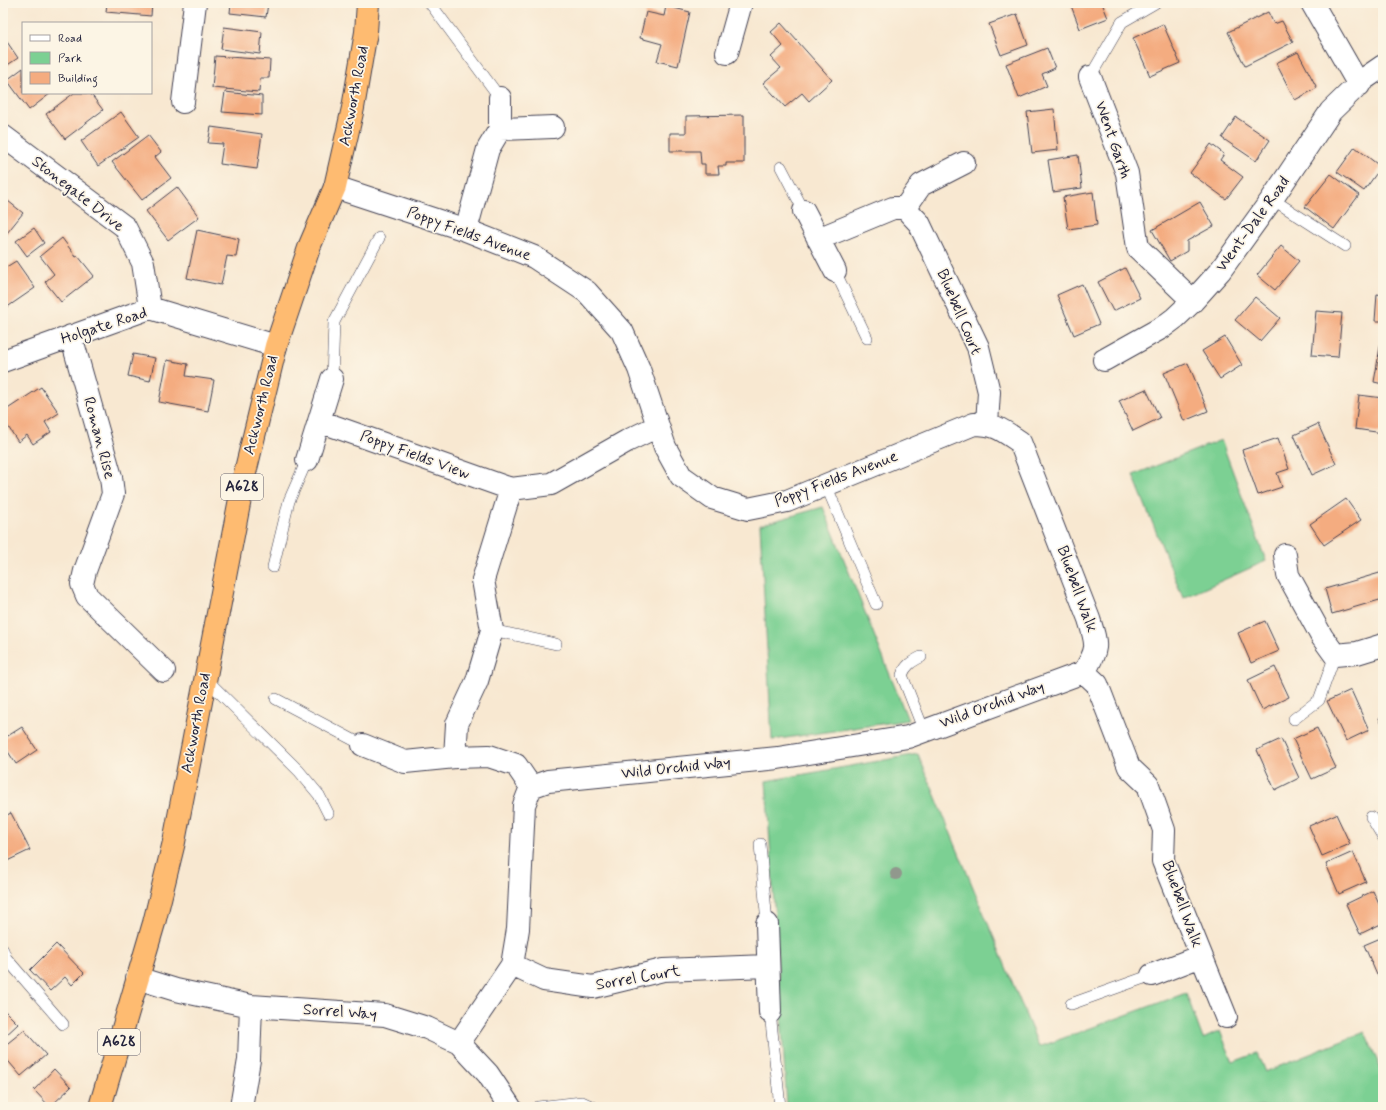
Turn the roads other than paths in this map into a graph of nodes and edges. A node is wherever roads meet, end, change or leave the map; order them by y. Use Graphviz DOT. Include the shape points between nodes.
graph roads {
  1 [pos="195,3"];
  2 [pos="368,3"];
  3 [pos="430,3"];
  4 [pos="741,3"];
  5 [pos="1155,3"];
  6 [pos="1312,3"];
  7 [pos="727,53"];
  8 [pos="1383,66"];
  9 [pos="1090,77"];
  10 [pos="1359,85"];
  11 [pos="500,98"];
  12 [pos="183,102"];
  13 [pos="553,127"];
  14 [pos="500,129"];
  15 [pos="3,136"];
  16 [pos="964,163"];
  17 [pos="781,167"];
  18 [pos="335,187"];
  19 [pos="1272,199"];
  20 [pos="905,208"];
  21 [pos="804,212"];
  22 [pos="466,230"];
  23 [pos="379,238"];
  24 [pos="818,239"];
  25 [pos="1345,246"];
  26 [pos="834,271"];
  27 [pos="1193,301"];
  28 [pos="150,308"];
  29 [pos="71,336"];
  30 [pos="868,338"];
  31 [pos="276,346"];
  32 [pos="1104,360"];
  33 [pos="3,361"];
  34 [pos="332,379"];
  35 [pos="319,421"];
  36 [pos="987,424"];
  37 [pos="658,426"];
  38 [pos="307,460"];
  39 [pos="826,485"];
  40 [pos="511,489"];
  41 [pos="1285,555"];
  42 [pos="274,567"];
  43 [pos="876,604"];
  44 [pos="492,630"];
  45 [pos="556,644"];
  46 [pos="1383,645"];
  47 [pos="1335,655"];
  48 [pos="921,657"];
  49 [pos="164,671"];
  50 [pos="1084,672"];
  51 [pos="205,678"];
  52 [pos="276,699"];
  53 [pos="1294,719"];
  54 [pos="924,731"];
  55 [pos="363,745"];
  56 [pos="455,756"];
  57 [pos="531,787"];
  58 [pos="328,813"];
  59 [pos="1371,817"];
  60 [pos="1383,837"];
  61 [pos="760,844"];
  62 [pos="767,924"];
  63 [pos="3,950"];
  64 [pos="1201,956"];
  65 [pos="512,965"];
  66 [pos="767,966"];
  67 [pos="1152,975"];
  68 [pos="137,978"];
  69 [pos="1071,1004"];
  70 [pos="250,1006"];
  71 [pos="770,1012"];
  72 [pos="1226,1017"];
  73 [pos="63,1024"];
  74 [pos="459,1044"];
  75 [pos="100,1107"];
  76 [pos="241,1107"];
  77 [pos="510,1107"];
  78 [pos="538,1107"];
  79 [pos="593,1107"];
  80 [pos="780,1107"];
  1 -- 12 [label="street"];
  2 -- 18 [label="highway, Ackworth Road / A628" via="354,108"];
  3 -- 11 [label="lane"];
  4 -- 7 [label="street"];
  5 -- 9 [label="lane" via="1122,22"];
  6 -- 10 [label="street"];
  8 -- 10 [label="street, Went-Dale Road"];
  9 -- 27 [label="street, Went Garth" via="1126,173 1138,248"];
  10 -- 19 [label="street, Went-Dale Road" via="1331,111"];
  11 -- 14 [label="street"];
  13 -- 14 [label="street"];
  14 -- 22 [label="street" via="488,149"];
  15 -- 28 [label="street, Stonegate Drive" via="125,227 143,263"];
  16 -- 20 [label="street" via="921,185"];
  17 -- 21 [label="lane"];
  18 -- 22 [label="street, Poppy Fields Avenue"];
  18 -- 31 [label="highway, Ackworth Road / A628" via="310,245"];
  19 -- 25 [label="lane"];
  19 -- 27 [label="street, Went-Dale Road" via="1220,271"];
  20 -- 24 [label="street" via="893,208"];
  20 -- 36 [label="street, Bluebell Court" via="919,223 978,347 989,392"];
  21 -- 24 [label="street"];
  22 -- 37 [label="street, Poppy Fields Avenue" via="534,257 587,292 622,331 639,369"];
  23 -- 34 [label="lane" via="334,322"];
  24 -- 26 [label="street"];
  26 -- 30 [label="lane"];
  27 -- 32 [label="street, Went-Dale Road" via="1163,327"];
  28 -- 29 [label="street, Holgate Road"];
  28 -- 31 [label="street, Holgate Road"];
  29 -- 33 [label="street, Holgate Road"];
  29 -- 49 [label="street, Roman Rise" via="111,477 113,494 82,584 87,596"];
  31 -- 51 [label="highway, Ackworth Road / A628" via="245,473"];
  34 -- 35 [label="street"];
  35 -- 38 [label="street"];
  35 -- 40 [label="street, Poppy Fields View"];
  36 -- 39 [label="street, Poppy Fields Avenue" via="974,424"];
  36 -- 50 [label="street, Bluebell Walk" via="999,428 1020,442 1090,619 1095,640 1094,656"];
  37 -- 39 [label="street, Poppy Fields Avenue" via="665,447 681,476 712,498 748,509 787,501"];
  37 -- 40 [label="street" via="627,440 552,484"];
  38 -- 42 [label="lane" via="289,501"];
  39 -- 43 [label="lane"];
  40 -- 44 [label="street" via="483,580"];
  41 -- 47 [label="street" via="1288,575 1322,637"];
  44 -- 45 [label="lane"];
  44 -- 56 [label="street" via="477,681 457,724"];
  46 -- 47 [label="street" via="1357,654"];
  47 -- 53 [label="lane" via="1318,700"];
  48 -- 54 [label="lane" via="910,663 902,675"];
  50 -- 54 [label="street, Wild Orchid Way"];
  50 -- 64 [label="street, Bluebell Walk" via="1097,684 1129,767 1148,785 1164,830 1163,861"];
  51 -- 58 [label="lane" via="300,771"];
  51 -- 68 [label="highway, Ackworth Road / A628" via="174,842"];
  52 -- 55 [label="lane"];
  54 -- 57 [label="street, Wild Orchid Way" via="908,737 778,758 548,781"];
  55 -- 56 [label="street" via="405,762"];
  56 -- 57 [label="street" via="489,756 516,765"];
  57 -- 65 [label="street" via="524,805 518,929"];
  59 -- 60 [label="lane"];
  61 -- 62 [label="lane"];
  62 -- 66 [label="street"];
  63 -- 73 [label="lane" via="6,958"];
  64 -- 67 [label="street"];
  64 -- 72 [label="street, Bluebell Walk"];
  65 -- 66 [label="street, Sorrel Court" via="544,980 593,987 663,970"];
  65 -- 74 [label="street"];
  66 -- 71 [label="street"];
  67 -- 69 [label="lane"];
  68 -- 70 [label="street, Sorrel Way" via="176,990"];
  68 -- 75 [label="highway, A628"];
  70 -- 74 [label="street, Sorrel Way" via="385,1015 427,1028"];
  70 -- 76 [label="street" via="248,1060"];
  71 -- 80 [label="lane"];
  74 -- 77 [label="street, Sorrel Way" via="488,1074"];
  78 -- 79 [label="lane" via="582,1102"];
}
